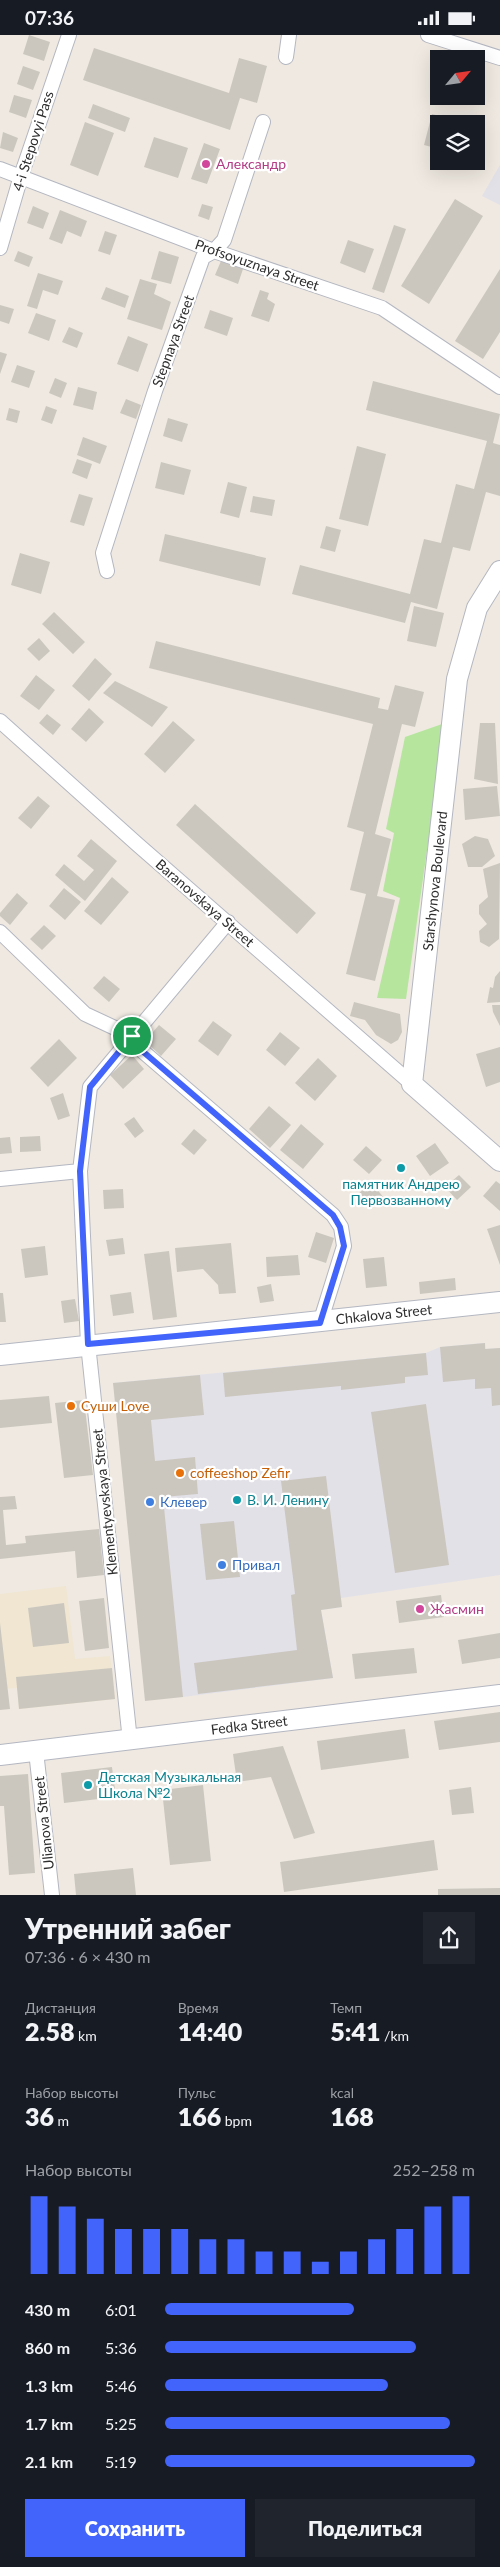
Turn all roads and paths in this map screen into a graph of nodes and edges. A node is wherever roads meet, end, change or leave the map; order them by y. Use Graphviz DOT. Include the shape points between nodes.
graph roads {
  1 [pos="68,35"];
  2 [pos="289,35"];
  3 [pos="428,35"];
  4 [pos="286,57"];
  5 [pos="500,58"];
  6 [pos="264,122"];
  7 [pos="0,169"];
  8 [pos="21,176"];
  9 [pos="0,248"];
  10 [pos="214,251"];
  11 [pos="500,387"];
  12 [pos="107,571"];
  13 [pos="500,571"];
  14 [pos="0,721"];
  15 [pos="228,922"];
  16 [pos="0,933"];
  17 [pos="132,1036"];
  18 [pos="412,1084"];
  19 [pos="500,1161"];
  20 [pos="80,1171"];
  21 [pos="0,1179"];
  22 [pos="500,1302"];
  23 [pos="320,1323"];
  24 [pos="88,1344"];
  25 [pos="0,1355"];
  26 [pos="500,1695"];
  27 [pos="130,1741"];
  28 [pos="36,1751"];
  29 [pos="0,1755"];
  30 [pos="52,1895"];
  1 -- 8 [label="street, 4-i Stepovyi Pass"];
  2 -- 4 [label="street"];
  3 -- 5 [label="street"];
  6 -- 10 [label="street, Stepnaya Street" via="224,240"];
  7 -- 8 [label="street, Profsoyuznaya Street"];
  8 -- 9 [label="street, 4-i Stepovyi Pass"];
  8 -- 10 [label="street, Profsoyuznaya Street"];
  10 -- 11 [label="street, Profsoyuznaya Street" via="382,308"];
  10 -- 12 [label="street, Stepnaya Street" via="203,257 155,391 103,553"];
  13 -- 18 [label="main road, Starshynova Boulevard" via="477,608 457,679"];
  14 -- 15 [label="street, Baranovskaya Street"];
  15 -- 17 [label="street, Klementyevskaya Street"];
  15 -- 18 [label="street, Baranovskaya Street"];
  16 -- 17 [label="street" via="85,1014"];
  17 -- 20 [label="street, Klementyevskaya Street" via="90,1087"];
  17 -- 23 [label="street" via="140,1049 333,1215 340,1227 344,1246"];
  18 -- 19 [label="main road"];
  20 -- 21 [label="street"];
  20 -- 24 [label="street, Klementyevskaya Street"];
  22 -- 23 [label="main road, Chkalova Street"];
  23 -- 24 [label="main road, Chkalova Street"];
  24 -- 25 [label="main road, Chkalova Street"];
  24 -- 27 [label="street, Klementyevskaya Street"];
  26 -- 27 [label="main road, Fedka Street"];
  27 -- 28 [label="main road, Fedka Street"];
  28 -- 29 [label="main road, Fedka Street"];
  28 -- 30 [label="street, Ulianova Street"];
}
